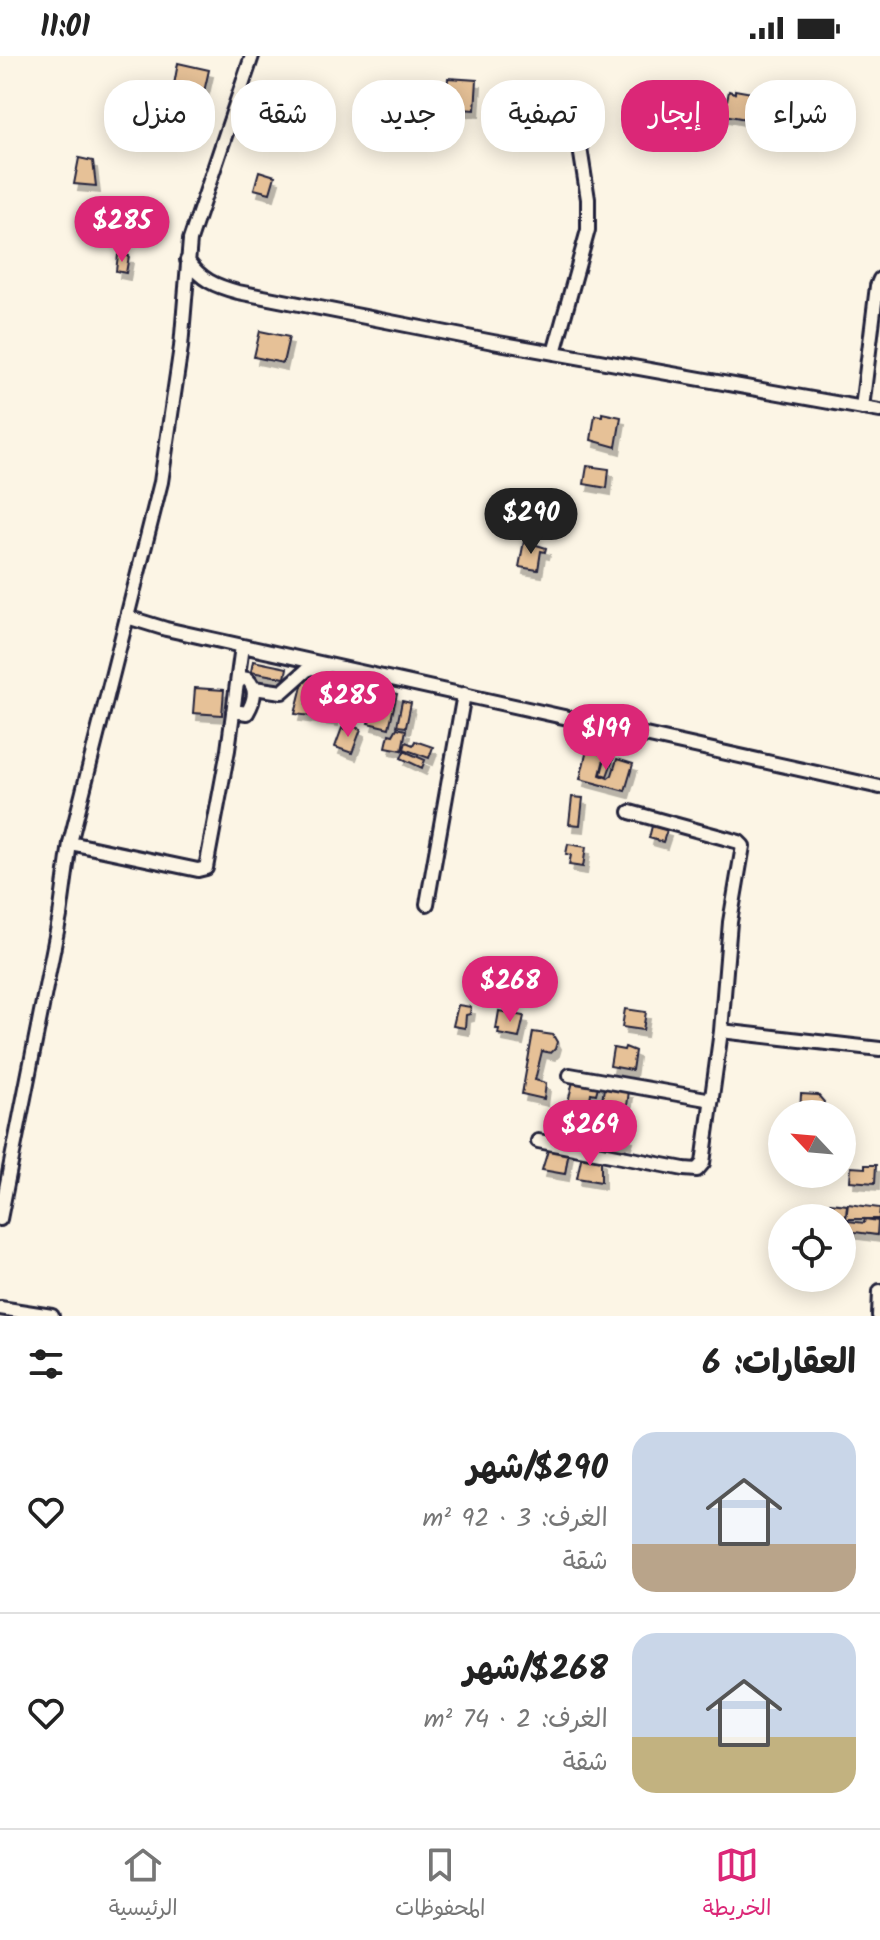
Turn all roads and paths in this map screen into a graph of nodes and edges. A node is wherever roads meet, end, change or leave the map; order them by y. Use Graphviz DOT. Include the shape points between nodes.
graph roads {
  1 [pos="252,56"];
  2 [pos="581,152"];
  3 [pos="187,260"];
  4 [pos="880,279"];
  5 [pos="554,353"];
  6 [pos="862,408"];
  7 [pos="880,411"];
  8 [pos="127,617"];
  9 [pos="242,646"];
  10 [pos="339,667"];
  11 [pos="237,684"];
  12 [pos="254,688"];
  13 [pos="464,694"];
  14 [pos="233,711"];
  15 [pos="880,787"];
  16 [pos="630,812"];
  17 [pos="70,843"];
  18 [pos="427,904"];
  19 [pos="721,1031"];
  20 [pos="880,1049"];
  21 [pos="570,1075"];
  22 [pos="712,1100"];
  23 [pos="538,1141"];
  24 [pos="0,1219"];
  25 [pos="880,1291"];
  26 [pos="0,1308"];
  27 [pos="52,1316"];
  28 [pos="879,1316"];
  1 -- 3 [label="street" via="196,218"];
  2 -- 5 [label="street" via="588,230"];
  3 -- 5 [label="street" via="197,275 219,287"];
  3 -- 8 [label="street" via="183,333 161,482"];
  4 -- 6 [label="street"];
  5 -- 6 [label="street"];
  6 -- 7 [label="street"];
  8 -- 9 [label="street"];
  8 -- 17 [label="street"];
  9 -- 10 [label="street"];
  9 -- 11 [label="street"];
  10 -- 12 [label="street" via="309,668 282,692"];
  10 -- 13 [label="street"];
  11 -- 12 [label="street" via="247,679"];
  11 -- 14 [label="street"];
  12 -- 14 [label="street" via="247,713"];
  13 -- 15 [label="street"];
  13 -- 18 [label="street"];
  14 -- 17 [label="street" via="204,869"];
  16 -- 19 [label="street" via="742,844"];
  17 -- 24 [label="street"];
  19 -- 20 [label="street"];
  19 -- 22 [label="street"];
  21 -- 22 [label="street"];
  22 -- 23 [label="street" via="703,1163 697,1170"];
  25 -- 28 [label="street"];
  26 -- 27 [label="street"];
}
